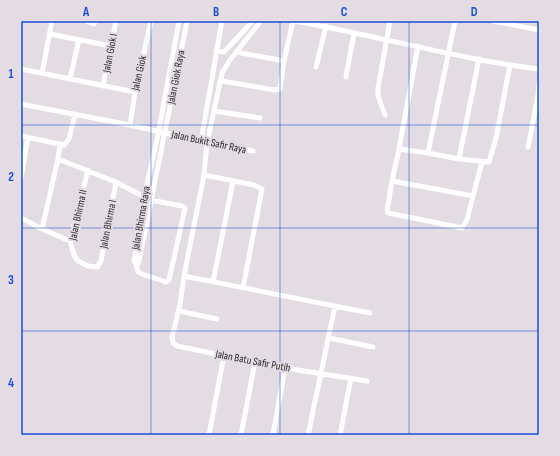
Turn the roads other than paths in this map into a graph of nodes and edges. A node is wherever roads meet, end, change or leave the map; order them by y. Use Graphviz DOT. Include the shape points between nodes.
graph roads {
  1 [pos="52,21"];
  2 [pos="86,21"];
  3 [pos="95,21"];
  4 [pos="116,21"];
  5 [pos="151,21"];
  6 [pos="222,21"];
  7 [pos="253,21"];
  8 [pos="262,21"];
  9 [pos="293,21"];
  10 [pos="390,21"];
  11 [pos="455,21"];
  12 [pos="493,21"];
  13 [pos="179,22"];
  14 [pos="186,23"];
  15 [pos="326,26"];
  16 [pos="539,30"];
  17 [pos="354,33"];
  18 [pos="50,34"];
  19 [pos="79,40"];
  20 [pos="387,40"];
  21 [pos="111,46"];
  22 [pos="418,46"];
  23 [pos="229,48"];
  24 [pos="216,51"];
  25 [pos="235,53"];
  26 [pos="449,53"];
  27 [pos="479,59"];
  28 [pos="284,61"];
  29 [pos="510,65"];
  30 [pos="316,67"];
  31 [pos="21,69"];
  32 [pos="539,69"];
  33 [pos="42,73"];
  34 [pos="346,77"];
  35 [pos="70,79"];
  36 [pos="220,81"];
  37 [pos="539,82"];
  38 [pos="103,86"];
  39 [pos="135,92"];
  40 [pos="538,96"];
  41 [pos="21,104"];
  42 [pos="214,112"];
  43 [pos="385,115"];
  44 [pos="75,116"];
  45 [pos="260,118"];
  46 [pos="130,125"];
  47 [pos="158,132"];
  48 [pos="164,132"];
  49 [pos="21,136"];
  50 [pos="28,137"];
  51 [pos="204,142"];
  52 [pos="60,144"];
  53 [pos="528,147"];
  54 [pos="399,149"];
  55 [pos="254,151"];
  56 [pos="428,153"];
  57 [pos="58,159"];
  58 [pos="459,159"];
  59 [pos="482,162"];
  60 [pos="88,170"];
  61 [pos="204,176"];
  62 [pos="21,178"];
  63 [pos="233,181"];
  64 [pos="392,181"];
  65 [pos="116,182"];
  66 [pos="144,196"];
  67 [pos="473,196"];
  68 [pos="150,200"];
  69 [pos="21,218"];
  70 [pos="42,229"];
  71 [pos="70,241"];
  72 [pos="136,264"];
  73 [pos="99,265"];
  74 [pos="184,276"];
  75 [pos="213,282"];
  76 [pos="243,288"];
  77 [pos="335,306"];
  78 [pos="179,311"];
  79 [pos="370,313"];
  80 [pos="217,319"];
  81 [pos="329,338"];
  82 [pos="373,347"];
  83 [pos="224,355"];
  84 [pos="255,362"];
  85 [pos="285,368"];
  86 [pos="321,373"];
  87 [pos="351,378"];
  88 [pos="367,381"];
  89 [pos="209,435"];
  90 [pos="241,435"];
  91 [pos="273,435"];
  92 [pos="308,435"];
  93 [pos="340,435"];
  1 -- 18 [label="street"];
  2 -- 3 [label="street" via="94,24"];
  4 -- 21 [label="street, Jalan Giok I"];
  5 -- 39 [label="street, Jalan Giok"];
  6 -- 24 [label="street"];
  7 -- 23 [label="street"];
  8 -- 25 [label="street"];
  9 -- 15 [label="street"];
  9 -- 28 [label="street"];
  10 -- 20 [label="street"];
  11 -- 26 [label="street"];
  12 -- 16 [label="street"];
  13 -- 14 [label="street"];
  13 -- 47 [label="street, Jalan Giok Raya"];
  14 -- 48 [label="street, Jalan Giok Raya"];
  15 -- 17 [label="street"];
  15 -- 30 [label="street"];
  17 -- 20 [label="street"];
  17 -- 34 [label="street"];
  18 -- 19 [label="street"];
  18 -- 33 [label="street"];
  19 -- 21 [label="street"];
  19 -- 35 [label="street"];
  20 -- 22 [label="street"];
  20 -- 43 [label="street" via="378,92"];
  21 -- 38 [label="street, Jalan Giok I"];
  22 -- 26 [label="street"];
  22 -- 54 [label="street"];
  23 -- 24 [label="street" via="224,52"];
  23 -- 25 [label="street"];
  24 -- 51 [label="street"];
  25 -- 28 [label="street"];
  25 -- 36 [label="street" via="223,70"];
  26 -- 27 [label="street"];
  26 -- 56 [label="street"];
  27 -- 29 [label="street"];
  27 -- 58 [label="street"];
  28 -- 36 [label="street" via="278,90"];
  29 -- 32 [label="street"];
  29 -- 59 [label="street" via="496,138 489,161"];
  31 -- 33 [label="street"];
  33 -- 35 [label="street"];
  35 -- 38 [label="street"];
  36 -- 42 [label="street"];
  37 -- 40 [label="street"];
  38 -- 39 [label="street"];
  39 -- 46 [label="street, Jalan Giok"];
  40 -- 53 [label="street"];
  41 -- 44 [label="street, Jalan Bukit Safir Raya"];
  42 -- 45 [label="street"];
  42 -- 51 [label="street"];
  44 -- 46 [label="street, Jalan Bukit Safir Raya"];
  44 -- 52 [label="street" via="68,142"];
  46 -- 47 [label="street, Jalan Bukit Safir Raya"];
  47 -- 48 [label="street, Jalan Bukit Safir Raya"];
  47 -- 66 [label="street, Jalan Bhirma Raya"];
  48 -- 51 [label="street, Jalan Bukit Safir Raya"];
  48 -- 68 [label="street, Jalan Bhirma Raya"];
  49 -- 50 [label="street"];
  50 -- 52 [label="street"];
  50 -- 62 [label="street"];
  51 -- 55 [label="street, Jalan Bukit Safir Raya"];
  51 -- 61 [label="street"];
  52 -- 57 [label="street"];
  54 -- 56 [label="street"];
  54 -- 64 [label="street"];
  56 -- 58 [label="street"];
  57 -- 60 [label="street"];
  57 -- 70 [label="street"];
  58 -- 59 [label="street"];
  59 -- 67 [label="street"];
  60 -- 65 [label="street"];
  60 -- 71 [label="street, Jalan Bhirma II"];
  61 -- 63 [label="street"];
  61 -- 74 [label="street"];
  63 -- 75 [label="street"];
  63 -- 76 [label="street" via="262,188"];
  64 -- 67 [label="street"];
  64 -- 67 [label="street" via="386,208 388,213 461,228 467,220"];
  65 -- 66 [label="street"];
  65 -- 73 [label="street, Jalan Bhirma I"];
  66 -- 68 [label="street"];
  66 -- 72 [label="street, Jalan Bhirma Raya" via="134,261"];
  68 -- 72 [label="street, Jalan Bhirma Raya" via="139,261"];
  68 -- 72 [label="street" via="185,208 169,280 166,282 142,274 138,272"];
  69 -- 70 [label="street"];
  70 -- 71 [label="street"];
  71 -- 73 [label="street, Jalan Bhirma II" via="74,255 80,262 94,268"];
  74 -- 75 [label="street"];
  74 -- 78 [label="street"];
  75 -- 76 [label="street"];
  76 -- 77 [label="street"];
  77 -- 79 [label="street"];
  77 -- 81 [label="street"];
  78 -- 80 [label="street"];
  78 -- 83 [label="street, Jalan Batu Safir Putih" via="172,337 174,345"];
  81 -- 82 [label="street"];
  81 -- 86 [label="street"];
  83 -- 84 [label="street, Jalan Batu Safir Putih"];
  83 -- 89 [label="street"];
  84 -- 85 [label="street, Jalan Batu Safir Putih"];
  84 -- 90 [label="street"];
  85 -- 86 [label="street, Jalan Batu Safir Putih"];
  85 -- 91 [label="street"];
  86 -- 87 [label="street, Jalan Batu Safir Putih"];
  86 -- 92 [label="street"];
  87 -- 88 [label="street, Jalan Batu Safir Putih"];
  87 -- 93 [label="street"];
}
